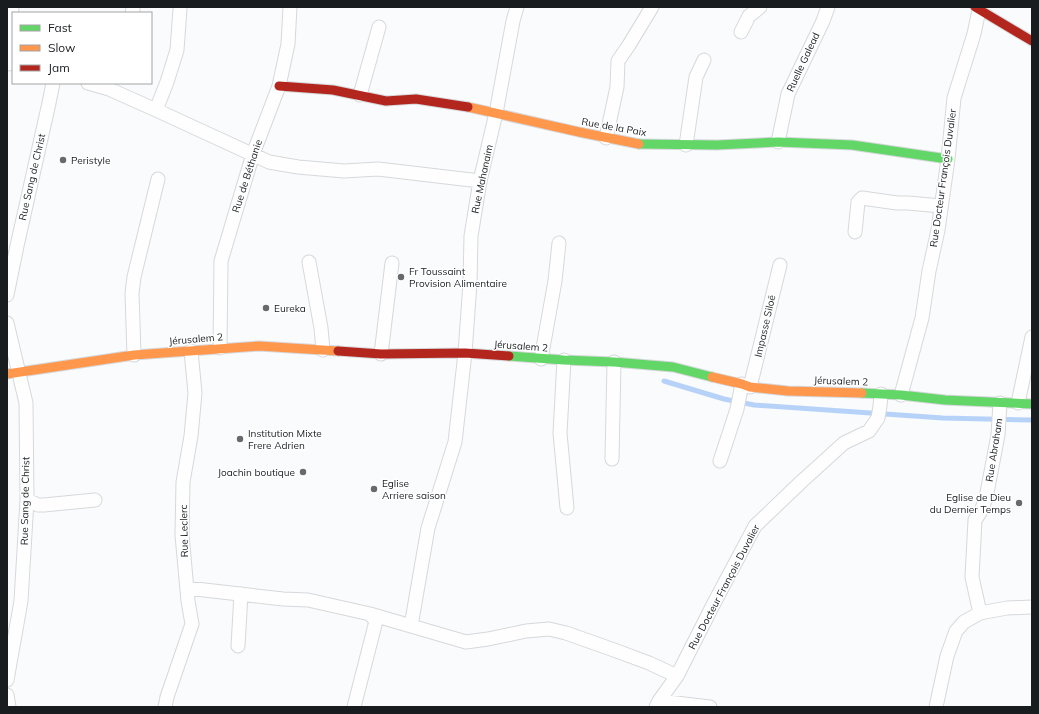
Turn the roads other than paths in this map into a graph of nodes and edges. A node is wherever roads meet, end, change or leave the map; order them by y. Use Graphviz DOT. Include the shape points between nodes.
graph roads {
  1 [pos="12,7"];
  2 [pos="290,7"];
  3 [pos="517,7"];
  4 [pos="652,7"];
  5 [pos="760,7"];
  6 [pos="828,7"];
  7 [pos="977,8"];
  8 [pos="180,9"];
  9 [pos="379,27"];
  10 [pos="741,32"];
  11 [pos="1032,41"];
  12 [pos="704,60"];
  13 [pos="10,64"];
  14 [pos="53,84"];
  15 [pos="95,84"];
  16 [pos="110,86"];
  17 [pos="279,86"];
  18 [pos="360,96"];
  19 [pos="156,110"];
  20 [pos="496,113"];
  21 [pos="606,138"];
  22 [pos="778,142"];
  23 [pos="686,145"];
  24 [pos="253,154"];
  25 [pos="948,159"];
  26 [pos="158,180"];
  27 [pos="480,181"];
  28 [pos="941,206"];
  29 [pos="855,232"];
  30 [pos="559,243"];
  31 [pos="309,262"];
  32 [pos="392,263"];
  33 [pos="780,265"];
  34 [pos="7,295"];
  35 [pos="7,323"];
  36 [pos="1032,336"];
  37 [pos="220,348"];
  38 [pos="323,350"];
  39 [pos="190,351"];
  40 [pos="465,353"];
  41 [pos="381,354"];
  42 [pos="134,355"];
  43 [pos="541,359"];
  44 [pos="564,360"];
  45 [pos="614,362"];
  46 [pos="13,373"];
  47 [pos="746,385"];
  48 [pos="901,395"];
  49 [pos="1018,402"];
  50 [pos="1000,403"];
  51 [pos="1032,404"];
  52 [pos="880,406"];
  53 [pos="612,459"];
  54 [pos="720,461"];
  55 [pos="27,500"];
  56 [pos="95,500"];
  57 [pos="567,508"];
  58 [pos="187,588"];
  59 [pos="241,594"];
  60 [pos="1032,607"];
  61 [pos="980,613"];
  62 [pos="370,614"];
  63 [pos="411,626"];
  64 [pos="238,646"];
  65 [pos="676,676"];
  66 [pos="7,680"];
  67 [pos="7,695"];
  68 [pos="657,704"];
  69 [pos="9,707"];
  70 [pos="165,707"];
  71 [pos="354,707"];
  72 [pos="710,707"];
  73 [pos="936,707"];
  1 -- 13 [label="street"];
  2 -- 17 [label="street, Rue de Béthanie" via="288,44"];
  3 -- 20 [label="street, Rue Mahanaim"];
  4 -- 21 [label="street" via="618,61 616,87"];
  5 -- 10 [label="street" via="749,16"];
  6 -- 22 [label="street, Ruelle Galead" via="788,94"];
  7 -- 11 [label="street"];
  7 -- 25 [label="street, Rue Docteur François Duvalier" via="974,34 954,98"];
  8 -- 19 [label="street" via="177,50"];
  9 -- 18 [label="street"];
  12 -- 23 [label="street" via="696,77"];
  14 -- 34 [label="street, Rue Sang de Christ"];
  15 -- 16 [label="street"];
  16 -- 19 [label="street"];
  17 -- 18 [label="street, Rue de la Paix" via="333,90"];
  17 -- 24 [label="street, Rue de Béthanie"];
  18 -- 20 [label="street, Rue de la Paix" via="386,101 416,99"];
  19 -- 24 [label="street"];
  20 -- 21 [label="street, Rue de la Paix"];
  20 -- 27 [label="street, Rue Mahanaim"];
  21 -- 23 [label="street, Rue de la Paix" via="635,144"];
  22 -- 23 [label="street, Rue de la Paix"];
  22 -- 25 [label="street, Rue de la Paix" via="852,145"];
  24 -- 27 [label="street" via="269,162 298,167 344,171 378,169"];
  24 -- 37 [label="street, Rue de Béthanie" via="221,261"];
  25 -- 28 [label="street, Rue Docteur François Duvalier"];
  26 -- 42 [label="street" via="134,277"];
  27 -- 40 [label="street, Rue Mahanaim" via="471,236"];
  28 -- 29 [label="street" via="862,198 858,202"];
  28 -- 48 [label="street, Rue Docteur François Duvalier" via="922,318"];
  30 -- 43 [label="street"];
  31 -- 38 [label="street"];
  32 -- 41 [label="street"];
  33 -- 47 [label="street, Impasse Siloë"];
  35 -- 46 [label="street, Rue Sang de Christ"];
  36 -- 49 [label="street"];
  37 -- 38 [label="street, Jérusalem 2" via="259,346"];
  37 -- 39 [label="street, Jérusalem 2"];
  38 -- 41 [label="street, Jérusalem 2"];
  39 -- 42 [label="street, Jérusalem 2"];
  39 -- 58 [label="street, Rue Leclerc" via="195,393 183,482 182,535"];
  40 -- 41 [label="street, Jérusalem 2"];
  40 -- 43 [label="street, Jérusalem 2"];
  40 -- 63 [label="street, Rue Mahanaim" via="455,442 428,528"];
  42 -- 46 [label="street, Jérusalem 2"];
  43 -- 44 [label="street, Jérusalem 2"];
  44 -- 45 [label="street, Jérusalem 2"];
  44 -- 57 [label="street" via="560,433"];
  45 -- 47 [label="street, Jérusalem 2" via="673,367"];
  45 -- 53 [label="street"];
  46 -- 55 [label="street, Rue Sang de Christ" via="26,403"];
  47 -- 52 [label="street, Jérusalem 2"];
  47 -- 54 [label="street, Impasse Siloë"];
  48 -- 50 [label="street, Jérusalem 2"];
  48 -- 52 [label="street, Jérusalem 2"];
  49 -- 50 [label="street, Jérusalem 2"];
  49 -- 51 [label="street, Jérusalem 2"];
  50 -- 61 [label="street, Rue Abraham" via="998,435 986,498 976,520 972,577"];
  52 -- 65 [label="street, Rue Docteur François Duvalier" via="869,431 844,443 755,526"];
  55 -- 56 [label="street" via="38,505"];
  55 -- 66 [label="street, Rue Sang de Christ" via="21,601"];
  58 -- 59 [label="street"];
  58 -- 70 [label="street, Rue Leclerc" via="192,624"];
  59 -- 62 [label="street" via="308,600"];
  59 -- 64 [label="street"];
  60 -- 61 [label="street"];
  61 -- 73 [label="street" via="964,622 956,631 947,656"];
  62 -- 63 [label="street"];
  62 -- 71 [label="street" via="376,621"];
  63 -- 65 [label="street" via="466,642 549,629 614,650"];
  65 -- 68 [label="street, Rue Docteur François Duvalier"];
  67 -- 69 [label="street"];
  68 -- 72 [label="street"];
}
